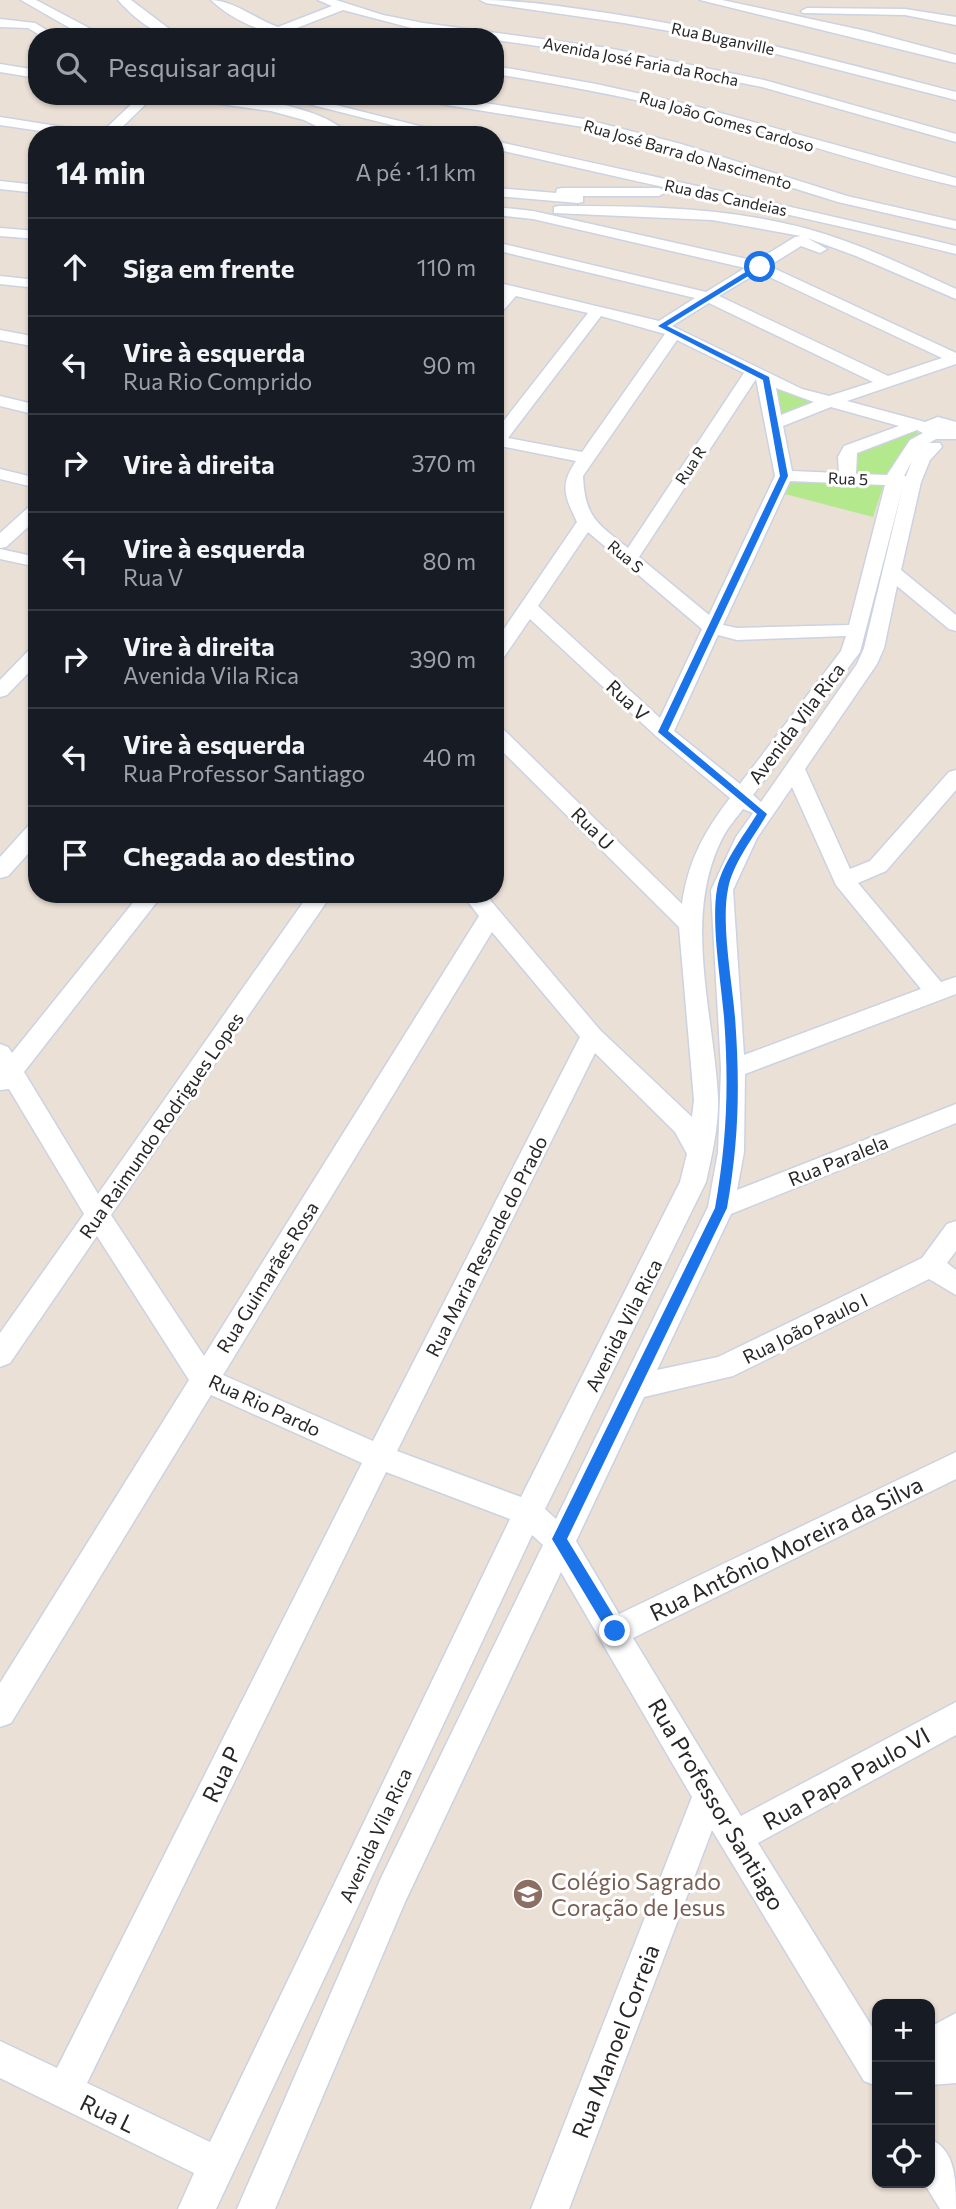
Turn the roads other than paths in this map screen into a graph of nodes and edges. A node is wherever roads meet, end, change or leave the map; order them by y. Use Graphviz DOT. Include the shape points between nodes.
graph roads {
  1 [pos="124,0"];
  2 [pos="217,0"];
  3 [pos="324,0"];
  4 [pos="486,0"];
  5 [pos="706,0"];
  6 [pos="34,2"];
  7 [pos="753,5"];
  8 [pos="340,7"];
  9 [pos="789,14"];
  10 [pos="956,21"];
  11 [pos="0,23"];
  12 [pos="35,28"];
  13 [pos="79,28"];
  14 [pos="160,28"];
  15 [pos="270,28"];
  16 [pos="286,28"];
  17 [pos="432,28"];
  18 [pos="504,37"];
  19 [pos="0,59"];
  20 [pos="956,59"];
  21 [pos="28,63"];
  22 [pos="0,68"];
  23 [pos="504,72"];
  24 [pos="28,73"];
  25 [pos="625,93"];
  26 [pos="956,96"];
  27 [pos="138,105"];
  28 [pos="248,105"];
  29 [pos="300,105"];
  30 [pos="310,105"];
  31 [pos="496,105"];
  32 [pos="594,116"];
  33 [pos="0,121"];
  34 [pos="368,124"];
  35 [pos="34,126"];
  36 [pos="116,126"];
  37 [pos="331,126"];
  38 [pos="373,126"];
  39 [pos="383,126"];
  40 [pos="956,138"];
  41 [pos="504,147"];
  42 [pos="956,182"];
  43 [pos="0,185"];
  44 [pos="28,188"];
  45 [pos="504,188"];
  46 [pos="694,191"];
  47 [pos="504,192"];
  48 [pos="504,206"];
  49 [pos="504,212"];
  50 [pos="956,225"];
  51 [pos="0,232"];
  52 [pos="28,234"];
  53 [pos="874,236"];
  54 [pos="910,240"];
  55 [pos="890,245"];
  56 [pos="849,247"];
  57 [pos="504,248"];
  58 [pos="956,250"];
  59 [pos="758,266"];
  60 [pos="933,267"];
  61 [pos="0,280"];
  62 [pos="28,283"];
  63 [pos="504,288"];
  64 [pos="513,290"];
  65 [pos="956,295"];
  66 [pos="709,297"];
  67 [pos="504,300"];
  68 [pos="956,309"];
  69 [pos="598,310"];
  70 [pos="668,330"];
  71 [pos="0,335"];
  72 [pos="28,340"];
  73 [pos="690,342"];
  74 [pos="665,349"];
  75 [pos="956,359"];
  76 [pos="759,375"];
  77 [pos="887,382"];
  78 [pos="0,401"];
  79 [pos="831,401"];
  80 [pos="28,408"];
  81 [pos="774,424"];
  82 [pos="941,426"];
  83 [pos="504,437"];
  84 [pos="504,442"];
  85 [pos="587,458"];
  86 [pos="0,474"];
  87 [pos="784,476"];
  88 [pos="848,477"];
  89 [pos="28,481"];
  90 [pos="903,481"];
  91 [pos="28,518"];
  92 [pos="586,522"];
  93 [pos="0,544"];
  94 [pos="0,554"];
  95 [pos="629,559"];
  96 [pos="28,560"];
  97 [pos="891,571"];
  98 [pos="529,608"];
  99 [pos="956,625"];
  100 [pos="713,628"];
  101 [pos="858,630"];
  102 [pos="504,643"];
  103 [pos="28,662"];
  104 [pos="0,691"];
  105 [pos="663,732"];
  106 [pos="504,741"];
  107 [pos="794,768"];
  108 [pos="956,777"];
  109 [pos="741,796"];
  110 [pos="762,814"];
  111 [pos="28,840"];
  112 [pos="0,871"];
  113 [pos="844,880"];
  114 [pos="144,903"];
  115 [pos="315,903"];
  116 [pos="482,903"];
  117 [pos="492,914"];
  118 [pos="690,925"];
  119 [pos="947,989"];
  120 [pos="592,1036"];
  121 [pos="733,1069"];
  122 [pos="4,1070"];
  123 [pos="706,1100"];
  124 [pos="956,1113"];
  125 [pos="671,1114"];
  126 [pos="700,1154"];
  127 [pos="721,1208"];
  128 [pos="98,1216"];
  129 [pos="956,1231"];
  130 [pos="932,1266"];
  131 [pos="956,1284"];
  132 [pos="0,1355"];
  133 [pos="204,1379"];
  134 [pos="634,1387"];
  135 [pos="379,1457"];
  136 [pos="956,1465"];
  137 [pos="527,1513"];
  138 [pos="559,1539"];
  139 [pos="615,1631"];
  140 [pos="0,1712"];
  141 [pos="956,1718"];
  142 [pos="709,1795"];
  143 [pos="736,1837"];
  144 [pos="956,2031"];
  145 [pos="935,2044"];
  146 [pos="0,2059"];
  147 [pos="873,2062"];
  148 [pos="956,2065"];
  149 [pos="935,2067"];
  150 [pos="64,2091"];
  151 [pos="217,2165"];
  152 [pos="935,2165"];
  153 [pos="956,2201"];
  154 [pos="197,2209"];
  155 [pos="256,2209"];
  156 [pos="550,2209"];
  1 -- 14 [label="street"];
  2 -- 15 [label="street"];
  3 -- 8 [label="street, Avenida José Faria da Rocha"];
  4 -- 26 [label="street, Rua Buganville" via="599,14 761,45"];
  5 -- 7 [label="street"];
  6 -- 13 [label="street"];
  7 -- 9 [label="street"];
  8 -- 16 [label="street"];
  8 -- 17 [label="street, Avenida José Faria da Rocha"];
  9 -- 10 [label="street" via="905,12"];
  9 -- 20 [label="street"];
  11 -- 12 [label="street"];
  18 -- 40 [label="street, Avenida José Faria da Rocha" via="669,59"];
  19 -- 21 [label="street"];
  22 -- 24 [label="street"];
  23 -- 25 [label="street, Rua João Gomes Cardoso"];
  25 -- 32 [label="street"];
  25 -- 42 [label="street, Rua João Gomes Cardoso"];
  27 -- 36 [label="street"];
  28 -- 37 [label="street" via="291,112"];
  29 -- 34 [label="street"];
  30 -- 34 [label="street"];
  31 -- 32 [label="street, Rua José Barra do Nascimento"];
  32 -- 50 [label="street, Rua José Barra do Nascimento" via="843,199"];
  33 -- 35 [label="street"];
  34 -- 38 [label="street"];
  34 -- 39 [label="street"];
  41 -- 46 [label="street, Rua das Candeias"];
  43 -- 44 [label="street"];
  45 -- 46 [label="street"];
  46 -- 53 [label="street, Rua das Candeias" via="815,215"];
  47 -- 53 [label="street" via="734,205"];
  48 -- 56 [label="street" via="732,217"];
  49 -- 59 [label="street"];
  51 -- 52 [label="street"];
  53 -- 54 [label="street, Rua das Candeias"];
  53 -- 55 [label="street"];
  53 -- 56 [label="street"];
  54 -- 55 [label="street"];
  54 -- 58 [label="street, Rua das Candeias"];
  55 -- 60 [label="street"];
  56 -- 65 [label="street"];
  57 -- 66 [label="street"];
  59 -- 66 [label="street"];
  59 -- 68 [label="street" via="800,240"];
  59 -- 75 [label="street"];
  61 -- 62 [label="street"];
  63 -- 64 [label="street"];
  64 -- 67 [label="street"];
  64 -- 69 [label="street"];
  66 -- 70 [label="street"];
  66 -- 77 [label="street"];
  69 -- 70 [label="street"];
  69 -- 83 [label="street"];
  70 -- 73 [label="street"];
  70 -- 74 [label="street, Rua S"];
  71 -- 72 [label="street"];
  73 -- 74 [label="street"];
  73 -- 76 [label="street"];
  74 -- 85 [label="street, Rua S"];
  75 -- 77 [label="street"];
  76 -- 79 [label="street"];
  76 -- 81 [label="street"];
  76 -- 95 [label="street, Rua R"];
  77 -- 79 [label="street"];
  78 -- 80 [label="street"];
  79 -- 81 [label="street"];
  79 -- 82 [label="street"];
  81 -- 87 [label="street"];
  82 -- 88 [label="street" via="850,450"];
  82 -- 90 [label="street, Avenida Vila Rica"];
  84 -- 85 [label="street"];
  85 -- 92 [label="street, Rua S" via="574,477 575,499"];
  86 -- 89 [label="street"];
  87 -- 88 [label="street, Rua 5"];
  87 -- 100 [label="street"];
  88 -- 90 [label="street, Rua 5"];
  90 -- 97 [label="street, Avenida Vila Rica"];
  90 -- 101 [label="street, Avenida Vila Rica"];
  91 -- 93 [label="street"];
  92 -- 95 [label="street, Rua S"];
  92 -- 98 [label="street"];
  94 -- 96 [label="street"];
  95 -- 100 [label="street, Rua S"];
  97 -- 99 [label="street"];
  97 -- 107 [label="street, Avenida Vila Rica" via="867,664"];
  98 -- 102 [label="street"];
  98 -- 105 [label="street, Rua V"];
  100 -- 101 [label="street" via="737,634"];
  100 -- 105 [label="street"];
  101 -- 109 [label="street, Avenida Vila Rica" via="850,652"];
  103 -- 104 [label="street"];
  105 -- 109 [label="street, Rua V"];
  106 -- 118 [label="street, Rua U"];
  107 -- 110 [label="street, Avenida Vila Rica"];
  107 -- 113 [label="street"];
  108 -- 113 [label="street" via="878,866"];
  109 -- 110 [label="street, Rua V"];
  109 -- 118 [label="street, Avenida Vila Rica" via="714,833 695,880"];
  110 -- 121 [label="street, Avenida Vila Rica" via="722,890"];
  111 -- 112 [label="street"];
  113 -- 119 [label="street"];
  114 -- 122 [label="street"];
  115 -- 128 [label="street, Rua Raimundo Rodrigues Lopes"];
  116 -- 117 [label="street"];
  117 -- 120 [label="street"];
  117 -- 133 [label="street, Rua Guimarães Rosa"];
  118 -- 123 [label="street, Avenida Vila Rica"];
  119 -- 121 [label="street"];
  120 -- 125 [label="street"];
  120 -- 135 [label="street, Rua Maria Resende do Prado"];
  121 -- 127 [label="street, Avenida Vila Rica" via="731,1152"];
  122 -- 128 [label="street, Rua Rio Pardo"];
  123 -- 125 [label="street" via="691,1111"];
  123 -- 126 [label="street, Avenida Vila Rica"];
  124 -- 127 [label="street, Rua Paralela"];
  125 -- 126 [label="street" via="684,1125"];
  126 -- 137 [label="street, Avenida Vila Rica" via="693,1182 669,1234"];
  127 -- 134 [label="street, Avenida Vila Rica"];
  128 -- 132 [label="street, Rua Raimundo Rodrigues Lopes"];
  128 -- 133 [label="street, Rua Rio Pardo"];
  129 -- 130 [label="street, Rua João Paulo I"];
  130 -- 131 [label="street"];
  130 -- 134 [label="street, Rua João Paulo I" via="723,1368"];
  133 -- 135 [label="street, Rua Rio Pardo"];
  133 -- 140 [label="street, Rua Guimarães Rosa"];
  134 -- 138 [label="street, Avenida Vila Rica"];
  135 -- 137 [label="street, Rua Rio Pardo"];
  135 -- 150 [label="street, Rua P"];
  136 -- 139 [label="street, Rua Antônio Moreira da Silva"];
  137 -- 138 [label="street, Rua Rio Pardo"];
  137 -- 151 [label="street, Avenida Vila Rica"];
  138 -- 139 [label="street, Rua Professor Santiago"];
  138 -- 155 [label="street, Avenida Vila Rica" via="393,1890"];
  139 -- 142 [label="street, Rua Professor Santiago"];
  141 -- 143 [label="street, Rua Papa Paulo VI"];
  142 -- 143 [label="street, Rua Professor Santiago"];
  142 -- 156 [label="street, Rua Manoel Correia"];
  143 -- 147 [label="street, Rua Professor Santiago"];
  144 -- 145 [label="street"];
  146 -- 150 [label="street, Rua L"];
  148 -- 149 [label="street"];
  150 -- 151 [label="street, Rua L"];
  151 -- 154 [label="street, Avenida Vila Rica"];
  152 -- 153 [label="street"];
}
